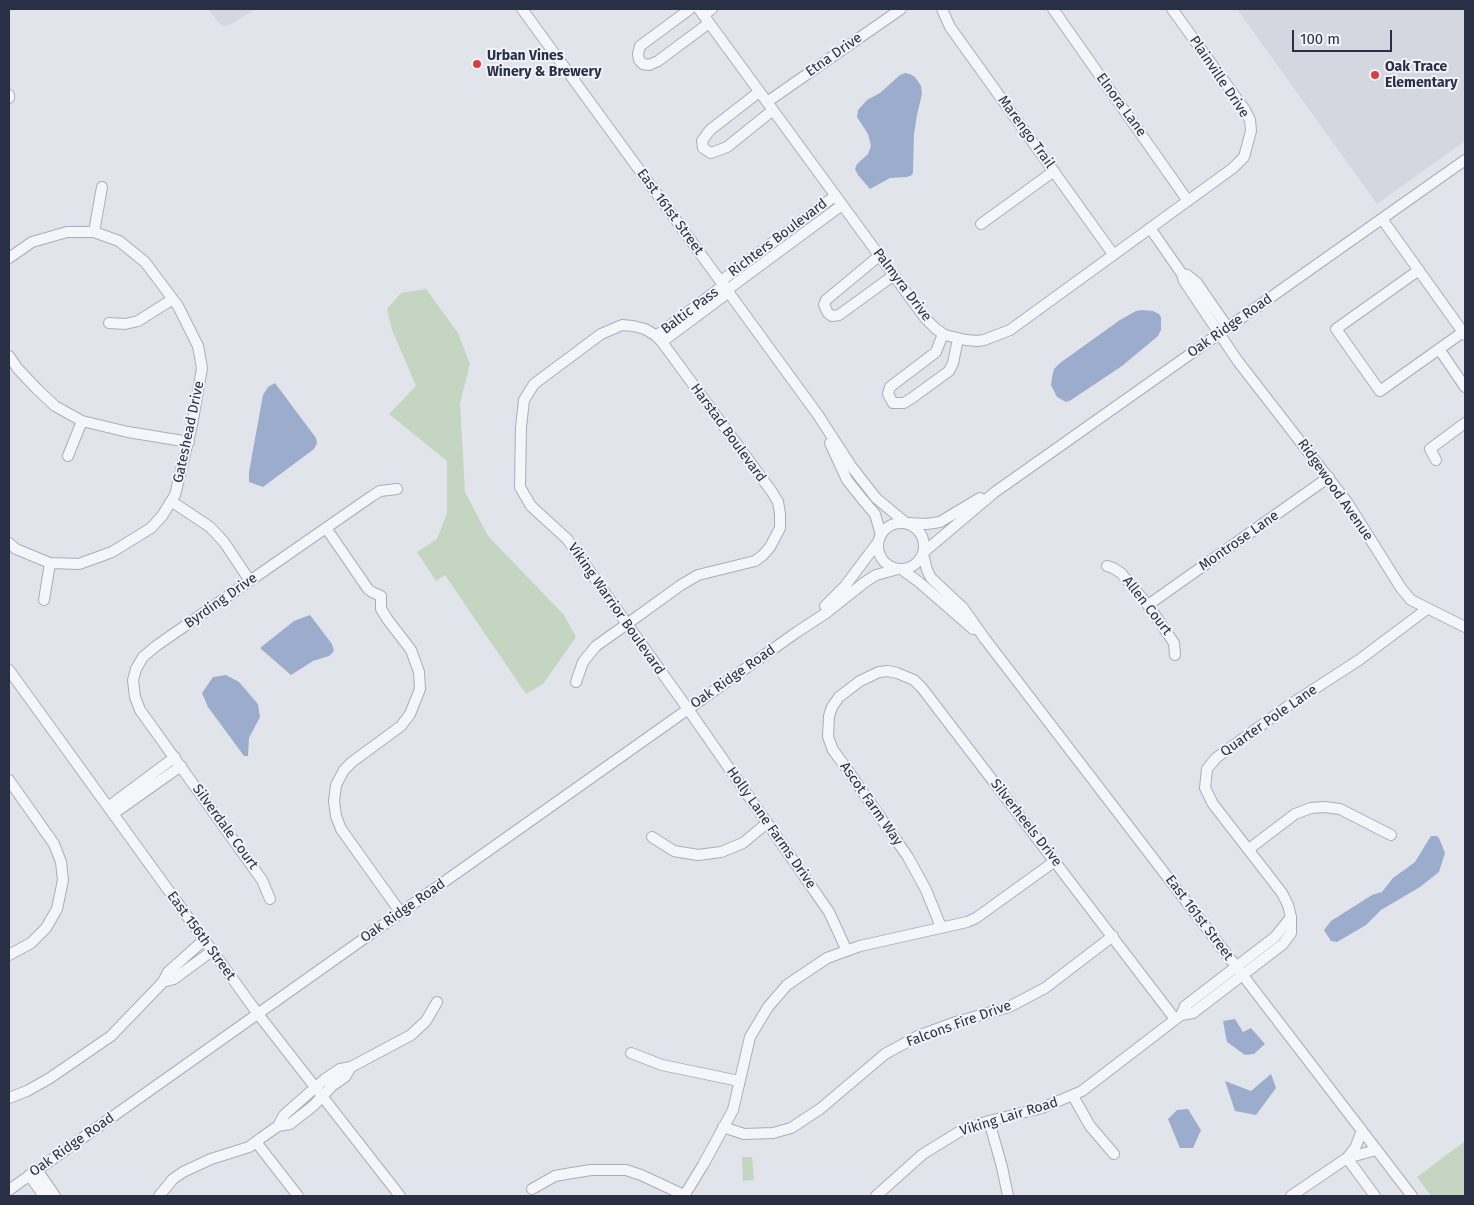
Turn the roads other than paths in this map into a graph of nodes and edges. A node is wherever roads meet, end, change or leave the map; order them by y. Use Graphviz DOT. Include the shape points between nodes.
graph roads {
  1 [pos="522,9"];
  2 [pos="690,9"];
  3 [pos="712,9"];
  4 [pos="901,9"];
  5 [pos="942,9"];
  6 [pos="1053,9"];
  7 [pos="1172,9"];
  8 [pos="704,16"];
  9 [pos="759,92"];
  10 [pos="770,106"];
  11 [pos="1247,151"];
  12 [pos="1465,160"];
  13 [pos="1054,172"];
  14 [pos="102,187"];
  15 [pos="835,196"];
  16 [pos="1188,201"];
  17 [pos="842,204"];
  18 [pos="1382,219"];
  19 [pos="981,224"];
  20 [pos="1150,228"];
  21 [pos="94,232"];
  22 [pos="1113,254"];
  23 [pos="879,256"];
  24 [pos="9,258"];
  25 [pos="1418,270"];
  26 [pos="894,275"];
  27 [pos="725,287"];
  28 [pos="173,299"];
  29 [pos="109,323"];
  30 [pos="1224,331"];
  31 [pos="944,334"];
  32 [pos="1464,334"];
  33 [pos="958,338"];
  34 [pos="659,339"];
  35 [pos="1439,349"];
  36 [pos="9,356"];
  37 [pos="1463,379"];
  38 [pos="818,415"];
  39 [pos="82,421"];
  40 [pos="1465,423"];
  41 [pos="189,442"];
  42 [pos="68,456"];
  43 [pos="1436,460"];
  44 [pos="1329,477"];
  45 [pos="397,489"];
  46 [pos="994,492"];
  47 [pos="171,501"];
  48 [pos="906,523"];
  49 [pos="326,528"];
  50 [pos="880,538"];
  51 [pos="9,543"];
  52 [pos="924,553"];
  53 [pos="50,563"];
  54 [pos="1107,566"];
  55 [pos="900,569"];
  56 [pos="250,582"];
  57 [pos="44,600"];
  58 [pos="1148,605"];
  59 [pos="1427,609"];
  60 [pos="627,624"];
  61 [pos="1465,627"];
  62 [pos="797,632"];
  63 [pos="985,639"];
  64 [pos="1175,655"];
  65 [pos="9,670"];
  66 [pos="576,682"];
  67 [pos="854,684"];
  68 [pos="688,709"];
  69 [pos="178,762"];
  70 [pos="9,780"];
  71 [pos="111,811"];
  72 [pos="767,823"];
  73 [pos="1391,835"];
  74 [pos="652,838"];
  75 [pos="1249,849"];
  76 [pos="1055,861"];
  77 [pos="270,899"];
  78 [pos="401,912"];
  79 [pos="1291,918"];
  80 [pos="940,927"];
  81 [pos="1113,936"];
  82 [pos="204,940"];
  83 [pos="212,951"];
  84 [pos="847,951"];
  85 [pos="10,955"];
  86 [pos="1236,966"];
  87 [pos="1243,975"];
  88 [pos="163,982"];
  89 [pos="437,1002"];
  90 [pos="258,1014"];
  91 [pos="1178,1017"];
  92 [pos="631,1053"];
  93 [pos="351,1068"];
  94 [pos="739,1081"];
  95 [pos="315,1087"];
  96 [pos="322,1096"];
  97 [pos="1073,1096"];
  98 [pos="9,1098"];
  99 [pos="989,1121"];
  100 [pos="278,1126"];
  101 [pos="723,1127"];
  102 [pos="1362,1131"];
  103 [pos="256,1142"];
  104 [pos="1376,1150"];
  105 [pos="1114,1154"];
  106 [pos="1347,1158"];
  107 [pos="33,1172"];
  108 [pos="532,1189"];
  109 [pos="9,1190"];
  110 [pos="44,1196"];
  111 [pos="56,1196"];
  112 [pos="159,1196"];
  113 [pos="298,1196"];
  114 [pos="400,1196"];
  115 [pos="684,1196"];
  116 [pos="876,1196"];
  117 [pos="1008,1196"];
  118 [pos="1291,1196"];
  119 [pos="1375,1196"];
  120 [pos="1412,1196"];
  1 -- 27 [label="street, East 161st Street"];
  2 -- 8 [label="street" via="640,46 638,54 643,64 658,61"];
  3 -- 8 [label="street"];
  4 -- 10 [label="street, Etna Drive"];
  5 -- 13 [label="street, Marengo Trail" via="950,27"];
  6 -- 16 [label="street, Elnora Lane"];
  7 -- 11 [label="street, Plainville Drive" via="1245,110 1251,132"];
  8 -- 9 [label="street, Palmyra Drive"];
  9 -- 10 [label="street, Palmyra Drive"];
  9 -- 10 [label="street, Etna Drive" via="710,130 702,141 703,148 711,152 728,146"];
  10 -- 15 [label="street, Palmyra Drive"];
  11 -- 16 [label="street, Palmyra Drive" via="1239,163"];
  12 -- 18 [label="street, Oak Ridge Road"];
  13 -- 19 [label="street"];
  13 -- 22 [label="street, Marengo Trail"];
  14 -- 21 [label="street"];
  15 -- 17 [label="street, Palmyra Drive"];
  15 -- 27 [label="street, Richters Boulevard"];
  16 -- 20 [label="street, Palmyra Drive"];
  17 -- 23 [label="street, Palmyra Drive"];
  17 -- 27 [label="street, Richters Boulevard"];
  18 -- 25 [label="street"];
  18 -- 30 [label="street, Oak Ridge Road"];
  20 -- 22 [label="street, Palmyra Drive"];
  20 -- 30 [label="street" via="1184,281"];
  21 -- 24 [label="street, Gateshead Drive" via="67,232 32,242"];
  21 -- 28 [label="street, Gateshead Drive" via="119,241 144,262"];
  22 -- 33 [label="street, Palmyra Drive" via="1010,330 984,340"];
  23 -- 26 [label="street, Palmyra Drive"];
  23 -- 26 [label="street" via="826,300 824,305 828,313 839,315"];
  25 -- 32 [label="street"];
  25 -- 35 [label="street" via="1336,329 1380,392"];
  26 -- 31 [label="street, Palmyra Drive" via="925,318"];
  27 -- 34 [label="street, Baltic Pass"];
  27 -- 38 [label="street, East 161st Street"];
  28 -- 29 [label="street" via="138,321"];
  28 -- 41 [label="street, Gateshead Drive" via="198,346 202,368"];
  30 -- 44 [label="street, Ridgewood Avenue" via="1252,380"];
  30 -- 46 [label="street, Oak Ridge Road"];
  31 -- 33 [label="street, Palmyra Drive"];
  31 -- 33 [label="street" via="936,352 890,386 888,394 893,403 904,403 949,371"];
  32 -- 35 [label="street"];
  34 -- 60 [label="street, Harstad Boulevard" via="772,492 778,502 780,528 770,547 755,561 698,575"];
  34 -- 60 [label="street, Viking Warrior Boulevard" via="633,326 612,328 534,384 524,400 520,487 531,506 567,539"];
  35 -- 37 [label="street"];
  36 -- 39 [label="street" via="56,406"];
  38 -- 48 [label="street, East 161st Street" via="876,498"];
  38 -- 50 [label="street, East 161st Street" via="847,480 875,514"];
  39 -- 41 [label="street"];
  39 -- 42 [label="street"];
  40 -- 43 [label="street" via="1430,449"];
  41 -- 47 [label="street, Gateshead Drive"];
  44 -- 58 [label="street, Montrose Lane"];
  44 -- 59 [label="street, Ridgewood Avenue" via="1401,588 1411,600"];
  45 -- 49 [label="street, Byrding Drive" via="380,491"];
  46 -- 48 [label="street, Oak Ridge Road" via="940,522"];
  46 -- 52 [label="street, Oak Ridge Road"];
  47 -- 53 [label="street, Gateshead Drive" via="151,528 112,552 79,564"];
  47 -- 56 [label="street" via="210,527"];
  48 -- 50 [label="street" via="892,524"];
  48 -- 52 [label="street" via="920,532 924,539"];
  49 -- 56 [label="street, Byrding Drive"];
  49 -- 78 [label="street" via="368,589 381,596 381,609 418,664 418,697 410,714 401,726 344,770 336,785 334,801 341,830"];
  50 -- 55 [label="street" via="878,549 885,562"];
  50 -- 62 [label="street, Oak Ridge Road" via="845,586"];
  51 -- 53 [label="street, Gateshead Drive"];
  52 -- 55 [label="street" via="913,566"];
  52 -- 63 [label="street, East 161st Street" via="931,578 963,608"];
  53 -- 57 [label="street"];
  54 -- 58 [label="street, Allen Court" via="1121,573"];
  55 -- 62 [label="street, Oak Ridge Road" via="876,575"];
  55 -- 63 [label="street, East 161st Street"];
  56 -- 69 [label="street, Byrding Drive" via="156,646 143,657 136,669 135,697 140,710"];
  58 -- 64 [label="street, Allen Court" via="1174,643"];
  59 -- 61 [label="street, Ridgewood Avenue"];
  59 -- 75 [label="street, Quarter Pole Lane" via="1216,758 1207,769 1205,788 1213,804"];
  60 -- 66 [label="street" via="596,646 582,662"];
  60 -- 68 [label="street, Viking Warrior Boulevard"];
  62 -- 68 [label="street, Oak Ridge Road"];
  63 -- 86 [label="street, East 161st Street"];
  65 -- 71 [label="street, East 156th Street"];
  67 -- 76 [label="street, Silverheels Drive" via="888,671 914,680"];
  67 -- 80 [label="street, Ascot Farm Way" via="832,707 828,736 833,750 916,871"];
  68 -- 72 [label="street, Holly Lane Farms Drive"];
  68 -- 78 [label="street, Oak Ridge Road"];
  69 -- 71 [label="street"];
  69 -- 77 [label="street, Silverdale Court" via="262,880"];
  70 -- 85 [label="street" via="54,844 63,880 58,909 46,928 31,944"];
  71 -- 82 [label="street, East 156th Street"];
  72 -- 74 [label="street" via="743,843 720,852 698,855 674,851"];
  72 -- 84 [label="street, Holly Lane Farms Drive" via="829,912"];
  73 -- 75 [label="street" via="1340,809 1325,806 1295,814"];
  75 -- 79 [label="street, Quarter Pole Lane" via="1282,894"];
  76 -- 80 [label="street" via="976,918"];
  76 -- 81 [label="street, Silverheels Drive"];
  78 -- 90 [label="street, Oak Ridge Road"];
  79 -- 86 [label="street" via="1275,938"];
  79 -- 87 [label="street" via="1291,933 1283,944"];
  80 -- 84 [label="street"];
  81 -- 91 [label="street, Silverheels Drive"];
  81 -- 101 [label="street, Falcons Fire Drive" via="1045,988 1009,1007 926,1033 885,1054 820,1109 791,1128 773,1133 744,1134"];
  82 -- 83 [label="street, East 156th Street"];
  82 -- 88 [label="street" via="168,972"];
  83 -- 88 [label="street" via="174,979"];
  83 -- 90 [label="street, East 156th Street"];
  84 -- 94 [label="street" via="827,958 787,985 750,1037"];
  86 -- 87 [label="street, East 161st Street"];
  86 -- 91 [label="street, Viking Lair Road" via="1185,1006"];
  87 -- 91 [label="street" via="1193,1013"];
  87 -- 102 [label="street, East 161st Street"];
  88 -- 98 [label="street" via="111,1036 50,1078"];
  89 -- 93 [label="street" via="426,1021 411,1035"];
  90 -- 95 [label="street, East 156th Street"];
  90 -- 107 [label="street, Oak Ridge Road"];
  91 -- 97 [label="street, Viking Lair Road"];
  92 -- 94 [label="street" via="662,1065"];
  93 -- 95 [label="street" via="340,1069"];
  93 -- 96 [label="street"];
  94 -- 101 [label="street" via="732,1110"];
  95 -- 96 [label="street, East 156th Street"];
  95 -- 100 [label="street" via="284,1115"];
  96 -- 100 [label="street" via="290,1124"];
  96 -- 114 [label="street, East 156th Street"];
  97 -- 99 [label="street, Viking Lair Road" via="1042,1108"];
  97 -- 105 [label="street" via="1090,1126"];
  99 -- 116 [label="street, Viking Lair Road" via="962,1130 941,1142"];
  99 -- 117 [label="street"];
  100 -- 103 [label="street"];
  101 -- 115 [label="street"];
  102 -- 104 [label="street, East 161st Street"];
  102 -- 106 [label="street"];
  103 -- 112 [label="street" via="183,1172"];
  103 -- 113 [label="street"];
  104 -- 106 [label="street"];
  104 -- 120 [label="street, East 161st Street"];
  106 -- 118 [label="street"];
  106 -- 119 [label="street"];
  107 -- 109 [label="street, Oak Ridge Road"];
  107 -- 110 [label="street"];
  107 -- 111 [label="street"];
  108 -- 115 [label="street" via="560,1175 626,1170"];
}
